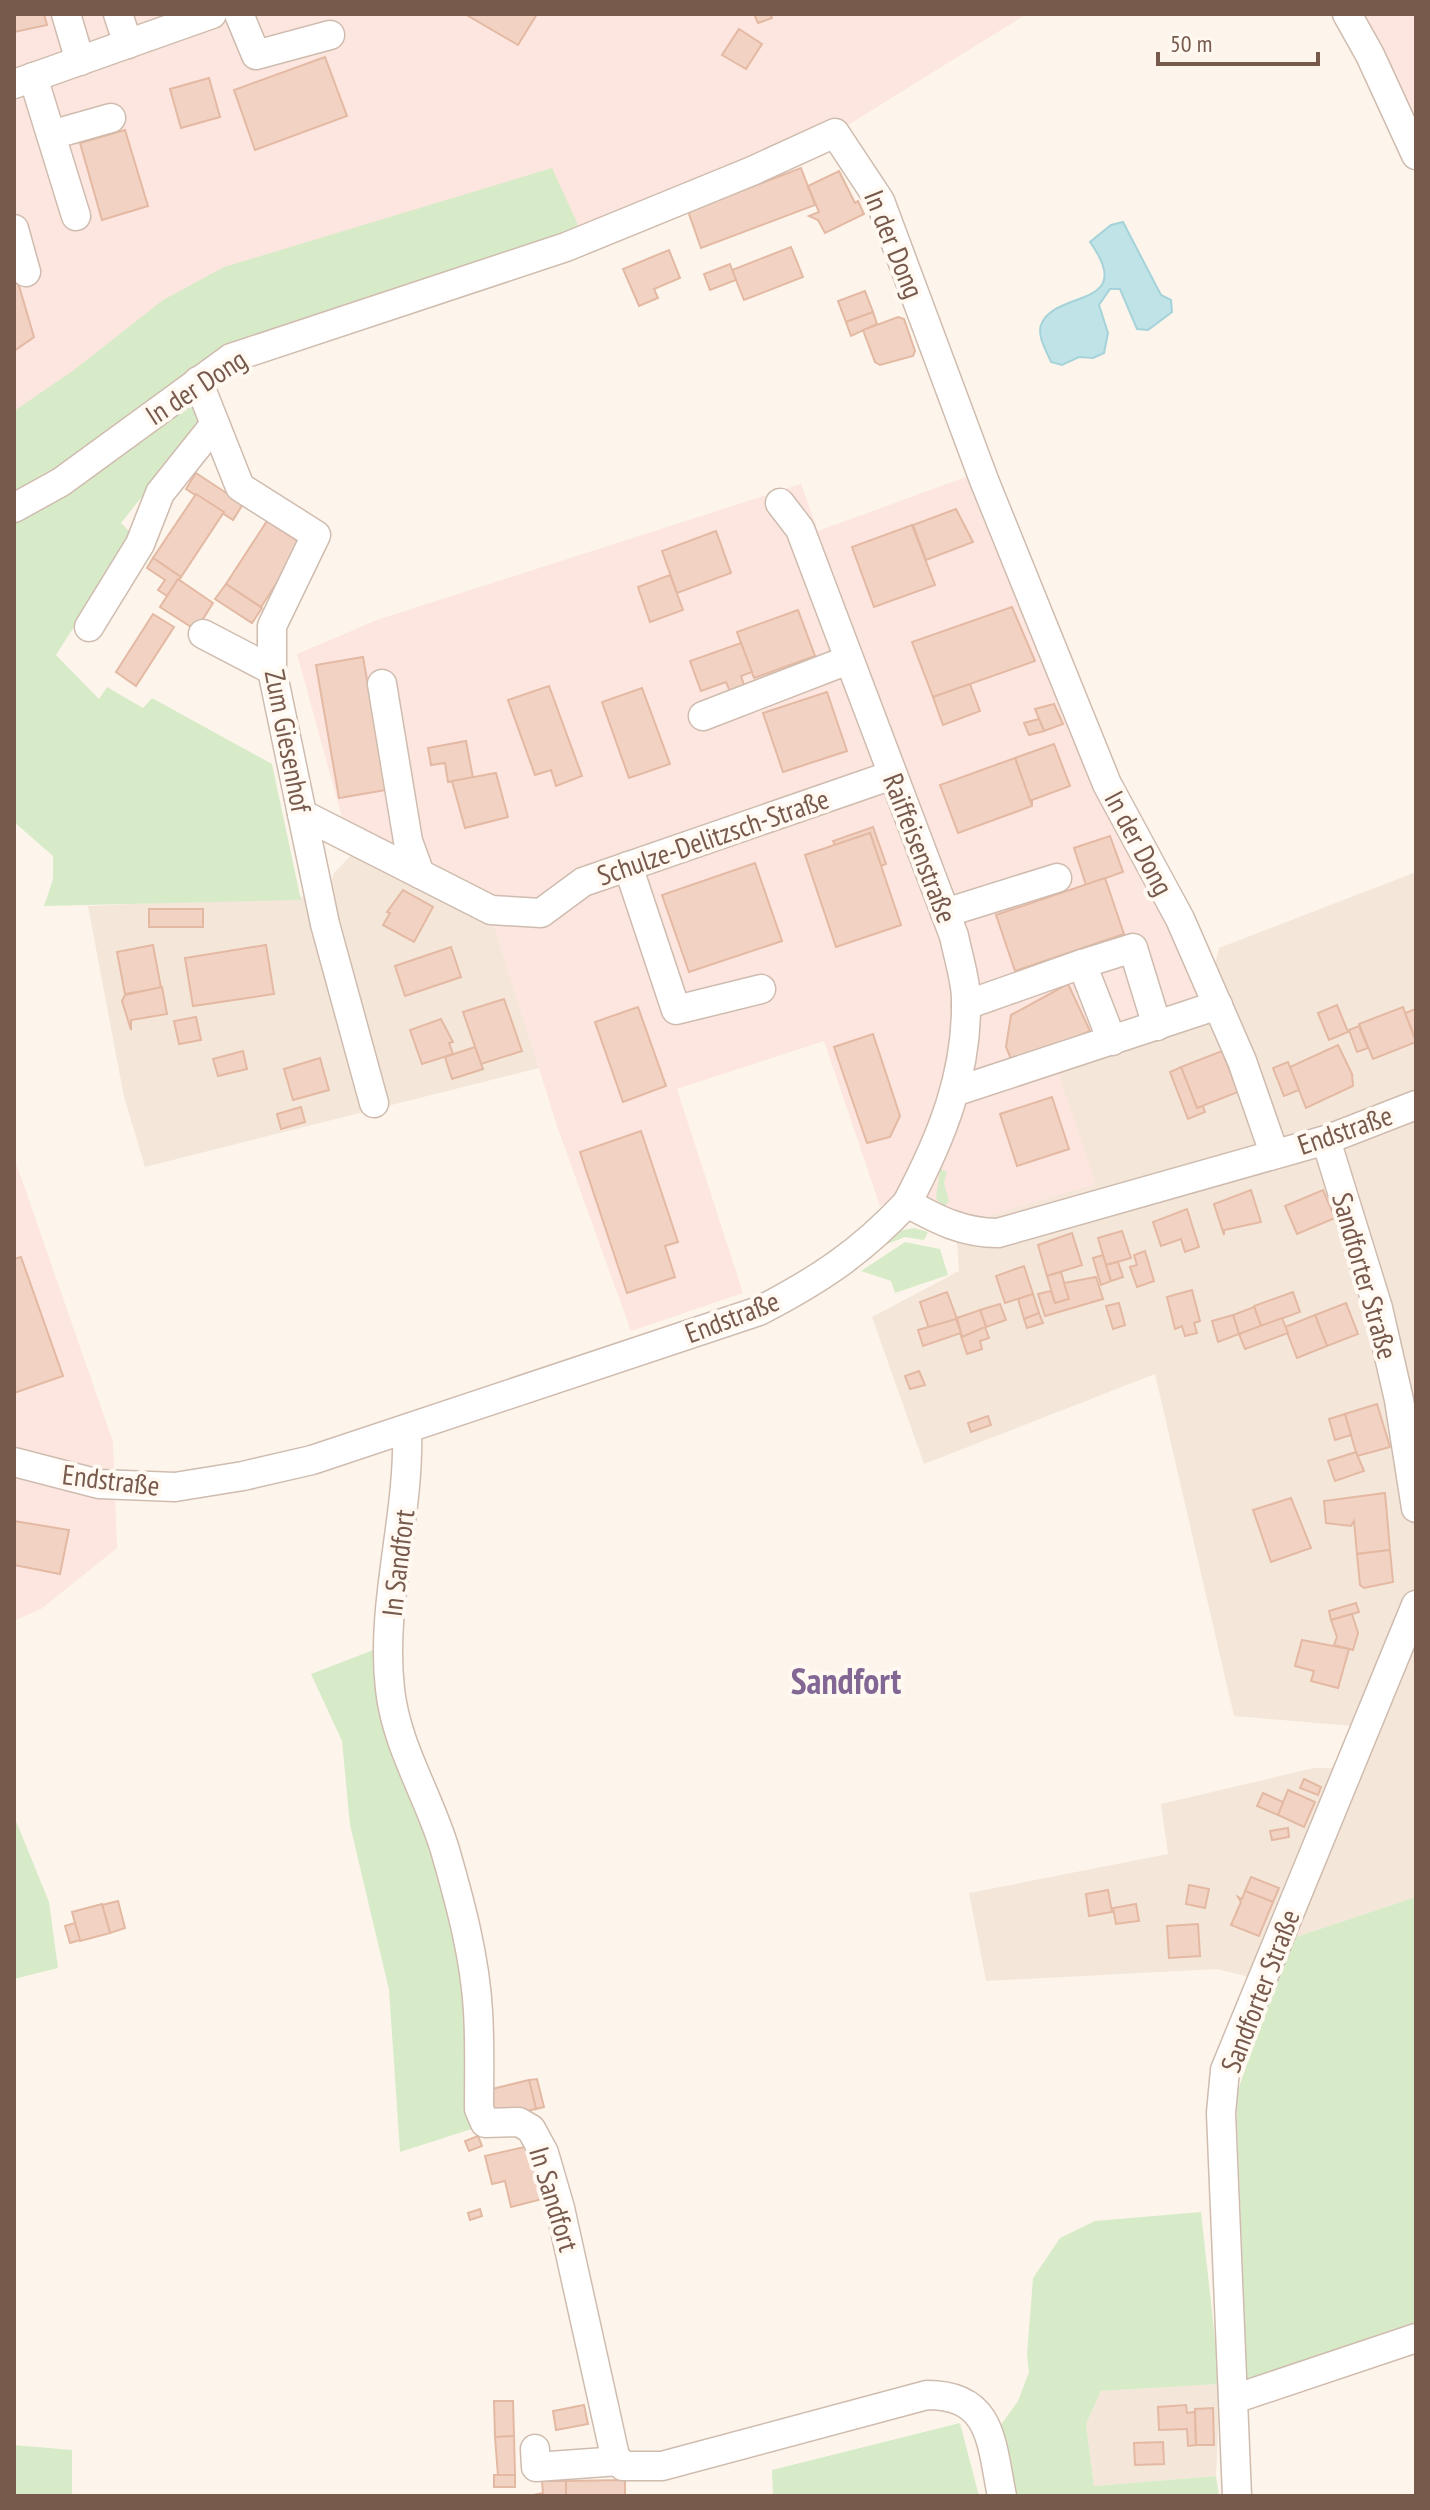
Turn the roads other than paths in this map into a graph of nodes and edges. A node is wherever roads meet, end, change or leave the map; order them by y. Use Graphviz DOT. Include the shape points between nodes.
graph roads {
  1 [pos="66,14"];
  2 [pos="118,14"];
  3 [pos="212,14"];
  4 [pos="239,14"];
  5 [pos="1347,14"];
  6 [pos="330,35"];
  7 [pos="128,44"];
  8 [pos="80,61"];
  9 [pos="23,80"];
  10 [pos="111,118"];
  11 [pos="51,135"];
  12 [pos="1416,155"];
  13 [pos="76,216"];
  14 [pos="14,229"];
  15 [pos="26,272"];
  16 [pos="198,381"];
  17 [pos="215,424"];
  18 [pos="780,503"];
  19 [pos="14,508"];
  20 [pos="89,627"];
  21 [pos="203,634"];
  22 [pos="848,660"];
  23 [pos="272,670"];
  24 [pos="382,684"];
  25 [pos="703,716"];
  26 [pos="892,775"];
  27 [pos="302,814"];
  28 [pos="628,866"];
  29 [pos="420,874"];
  30 [pos="1057,878"];
  31 [pos="945,913"];
  32 [pos="1082,964"];
  33 [pos="761,989"];
  34 [pos="966,1005"];
  35 [pos="1218,1005"];
  36 [pos="1157,1026"];
  37 [pos="1112,1041"];
  38 [pos="957,1091"];
  39 [pos="374,1103"];
  40 [pos="1416,1105"];
  41 [pos="1326,1140"];
  42 [pos="1274,1153"];
  43 [pos="907,1203"];
  44 [pos="407,1429"];
  45 [pos="14,1462"];
  46 [pos="1416,1508"];
  47 [pos="1416,1605"];
  48 [pos="1416,2338"];
  49 [pos="1234,2399"];
  50 [pos="535,2449"];
  51 [pos="619,2461"];
  52 [pos="1002,2496"];
  53 [pos="1237,2496"];
  1 -- 8 [label="street"];
  2 -- 7 [label="street"];
  3 -- 7 [label="street"];
  4 -- 6 [label="street" via="256,55"];
  5 -- 12 [label="street"];
  7 -- 8 [label="street"];
  8 -- 9 [label="street"];
  9 -- 11 [label="street"];
  10 -- 11 [label="street"];
  11 -- 13 [label="street"];
  14 -- 15 [label="street"];
  16 -- 17 [label="street, Zum Giesenhof"];
  16 -- 19 [label="street, In der Dong" via="61,482"];
  16 -- 35 [label="street, In der Dong" via="231,358 566,247 835,133 880,201 984,480 1107,784 1180,919"];
  17 -- 20 [label="street" via="160,493 140,544"];
  17 -- 23 [label="street, Zum Giesenhof" via="240,487 316,535 272,626"];
  18 -- 22 [label="street, Raiffeisenstraße" via="800,529"];
  21 -- 23 [label="street"];
  22 -- 25 [label="street"];
  22 -- 26 [label="street, Raiffeisenstraße"];
  23 -- 27 [label="street, Zum Giesenhof"];
  24 -- 29 [label="street" via="408,841"];
  26 -- 28 [label="street, Schulze-Delitzsch-Straße"];
  26 -- 31 [label="street, Raiffeisenstraße"];
  27 -- 29 [label="street"];
  27 -- 39 [label="street, Zum Giesenhof" via="325,924"];
  28 -- 29 [label="street, Schulze-Delitzsch-Straße" via="583,882 541,913 491,910"];
  28 -- 33 [label="street" via="676,1010"];
  30 -- 31 [label="street"];
  31 -- 34 [label="street, Raiffeisenstraße"];
  32 -- 34 [label="street"];
  32 -- 36 [label="street" via="1133,948"];
  32 -- 37 [label="street"];
  34 -- 38 [label="street, Raiffeisenstraße"];
  35 -- 36 [label="street"];
  35 -- 42 [label="street, In der Dong"];
  36 -- 37 [label="street"];
  37 -- 38 [label="street"];
  38 -- 43 [label="street, Raiffeisenstraße" via="936,1148"];
  40 -- 41 [label="street, Endstraße"];
  41 -- 42 [label="street, Endstraße"];
  41 -- 46 [label="street, Sandforter Straße" via="1378,1308"];
  42 -- 43 [label="street, Endstraße" via="998,1233 950,1226"];
  43 -- 44 [label="street, Endstraße" via="823,1278 759,1311"];
  44 -- 45 [label="street, Endstraße" via="312,1460 175,1487 99,1484"];
  44 -- 51 [label="street, In Sandfort" via="406,1494 388,1655 392,1703 444,1847 466,1936 478,2009 479,2109 485,2123 519,2122 531,2129 544,2153"];
  47 -- 49 [label="street, Sandforter Straße" via="1225,2070 1221,2113"];
  48 -- 49 [label="street"];
  49 -- 53 [label="street, Sandforter Straße"];
  50 -- 51 [label="street" via="536,2467"];
  51 -- 52 [label="street" via="637,2468 662,2466 927,2395 951,2395 975,2407 986,2426"];
}
